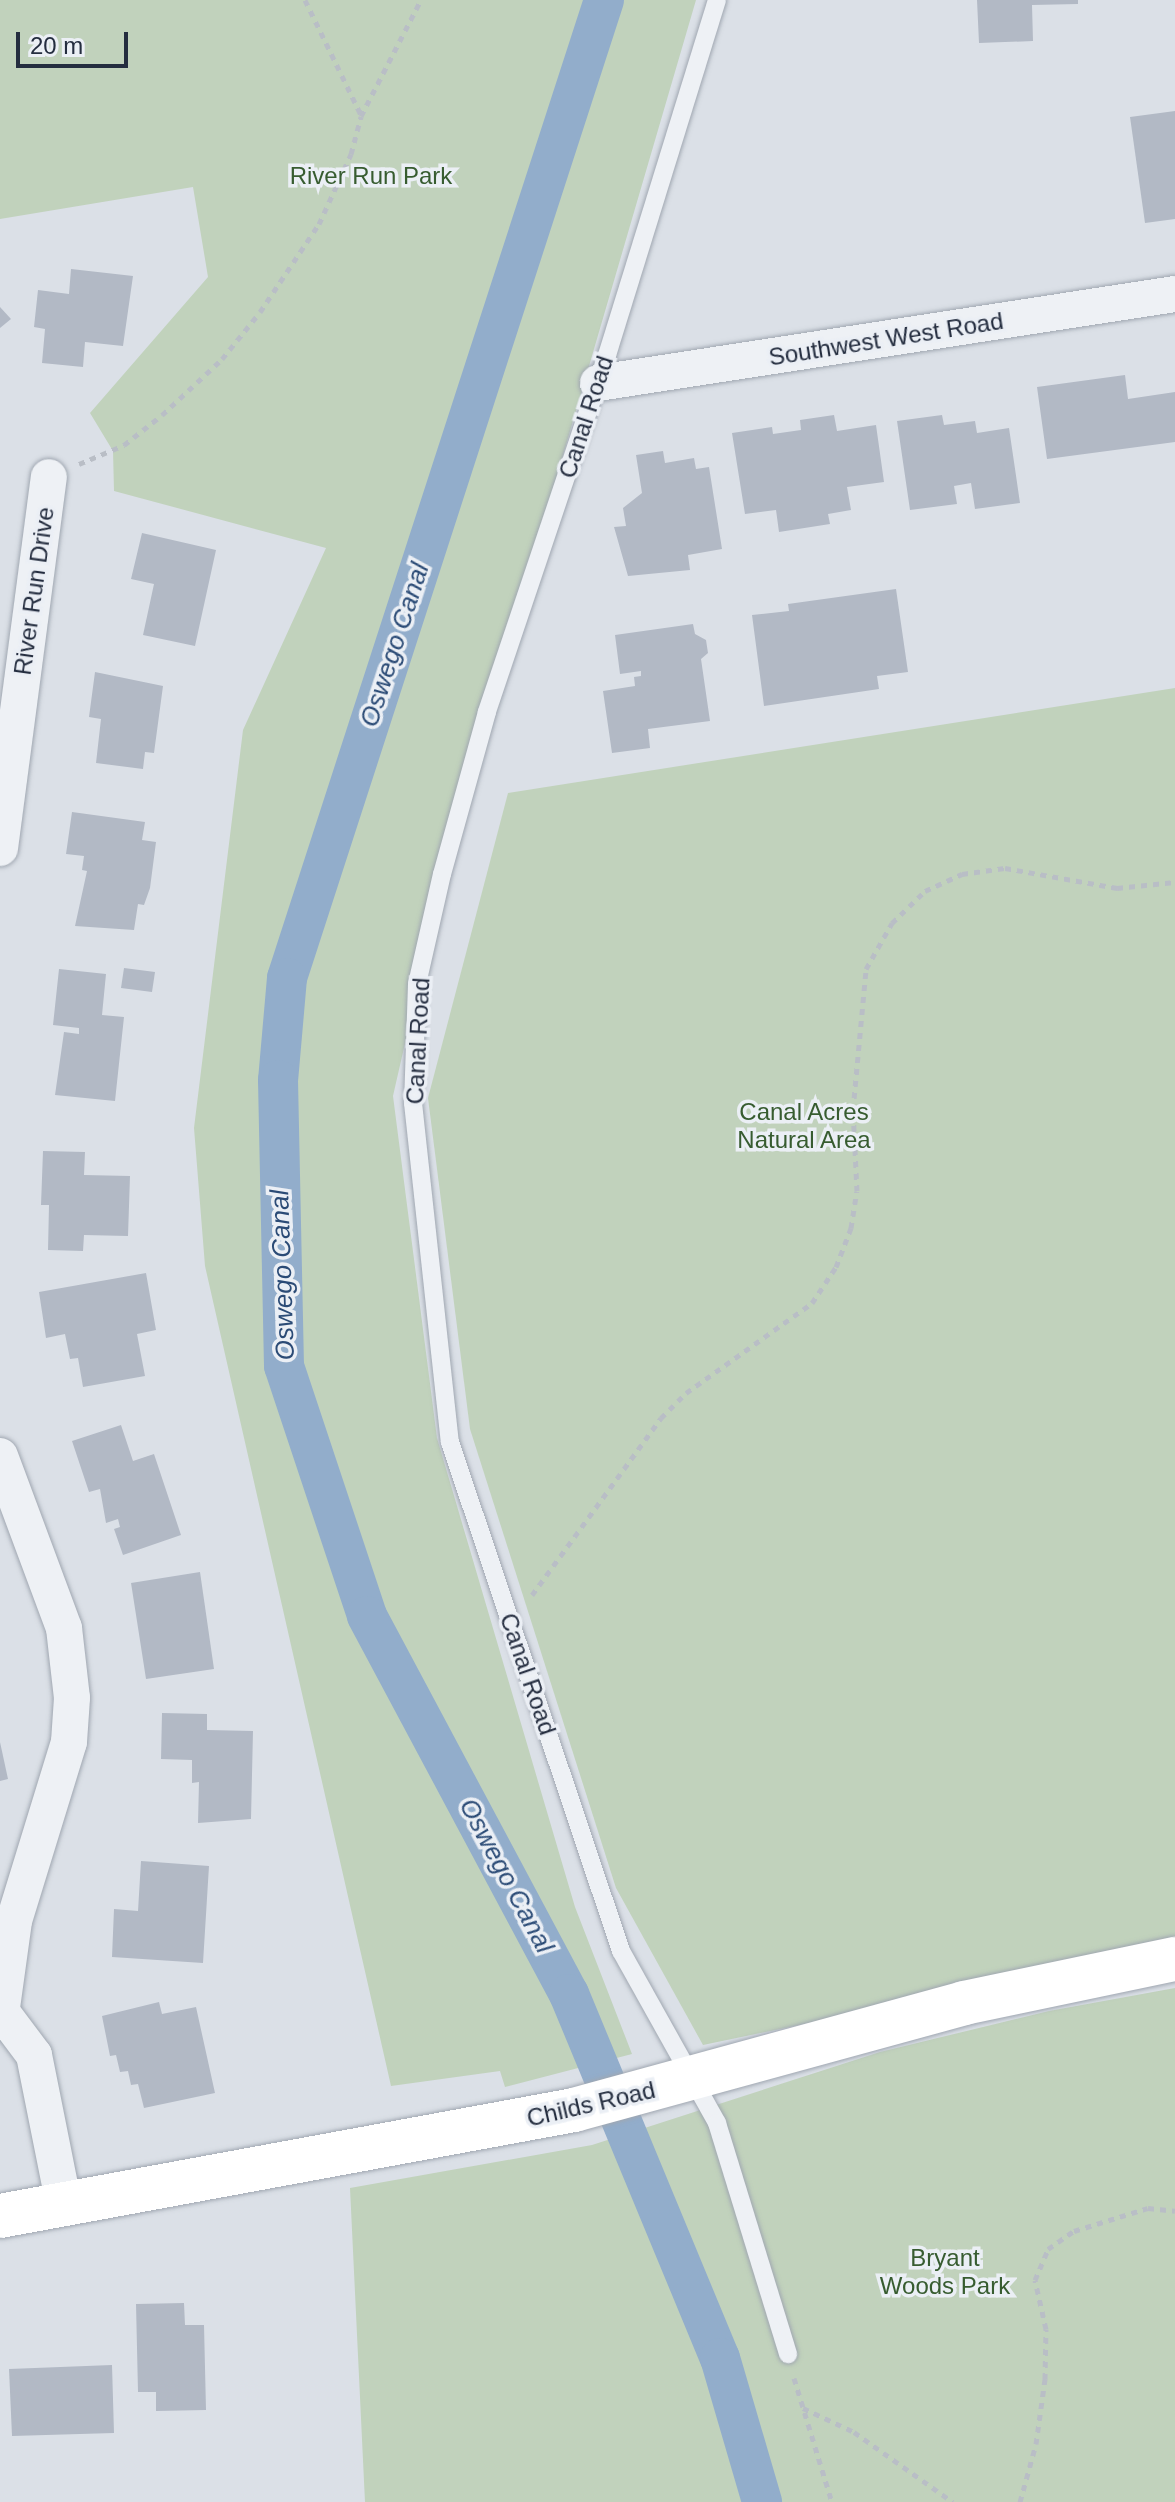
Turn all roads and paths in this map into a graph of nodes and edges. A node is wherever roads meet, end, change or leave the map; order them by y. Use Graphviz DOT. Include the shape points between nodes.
graph roads {
  1 [pos="305,0"];
  2 [pos="421,0"];
  3 [pos="717,0"];
  4 [pos="361,116"];
  5 [pos="1175,294"];
  6 [pos="598,383"];
  7 [pos="49,477"];
  8 [pos="0,848"];
  9 [pos="1175,882"];
  10 [pos="0,1456"];
  11 [pos="510,1621"];
  12 [pos="1175,1959"];
  13 [pos="2,1971"];
  14 [pos="2,2019"];
  15 [pos="671,2085"];
  16 [pos="64,2205"];
  17 [pos="1175,2211"];
  18 [pos="0,2216"];
  19 [pos="788,2354"];
  20 [pos="803,2408"];
  21 [pos="832,2502"];
  22 [pos="953,2502"];
  23 [pos="1020,2502"];
  1 -- 4 [label="path"];
  2 -- 4 [label="path"];
  3 -- 6 [label="lane, Canal Road"];
  4 -- 7 [label="path" via="346,167 305,249 222,359 124,445"];
  5 -- 6 [label="street, Southwest West Road"];
  6 -- 11 [label="lane, Canal Road" via="487,712 417,984 413,1103 450,1442"];
  7 -- 8 [label="street, River Run Drive"];
  9 -- 11 [label="path" via="1117,888 1005,868 962,874 925,891 892,923 866,969 853,1110 857,1191 851,1228 836,1267 812,1303 686,1393 661,1418 627,1471"];
  10 -- 13 [label="street" via="64,1628 72,1698 69,1742"];
  11 -- 15 [label="lane, Canal Road"];
  12 -- 15 [label="street, Childs Road" via="964,2003"];
  13 -- 14 [label="street"];
  14 -- 16 [label="street" via="34,2055"];
  15 -- 16 [label="street, Childs Road" via="409,2141"];
  15 -- 19 [label="lane, Canal Road" via="717,2123"];
  16 -- 18 [label="street, Childs Road"];
  17 -- 23 [label="path" via="1148,2208 1074,2231 1048,2249 1035,2280 1046,2329 1045,2379 1036,2444"];
  19 -- 20 [label="path"];
  20 -- 21 [label="path"];
  20 -- 22 [label="path" via="854,2432"];
}
